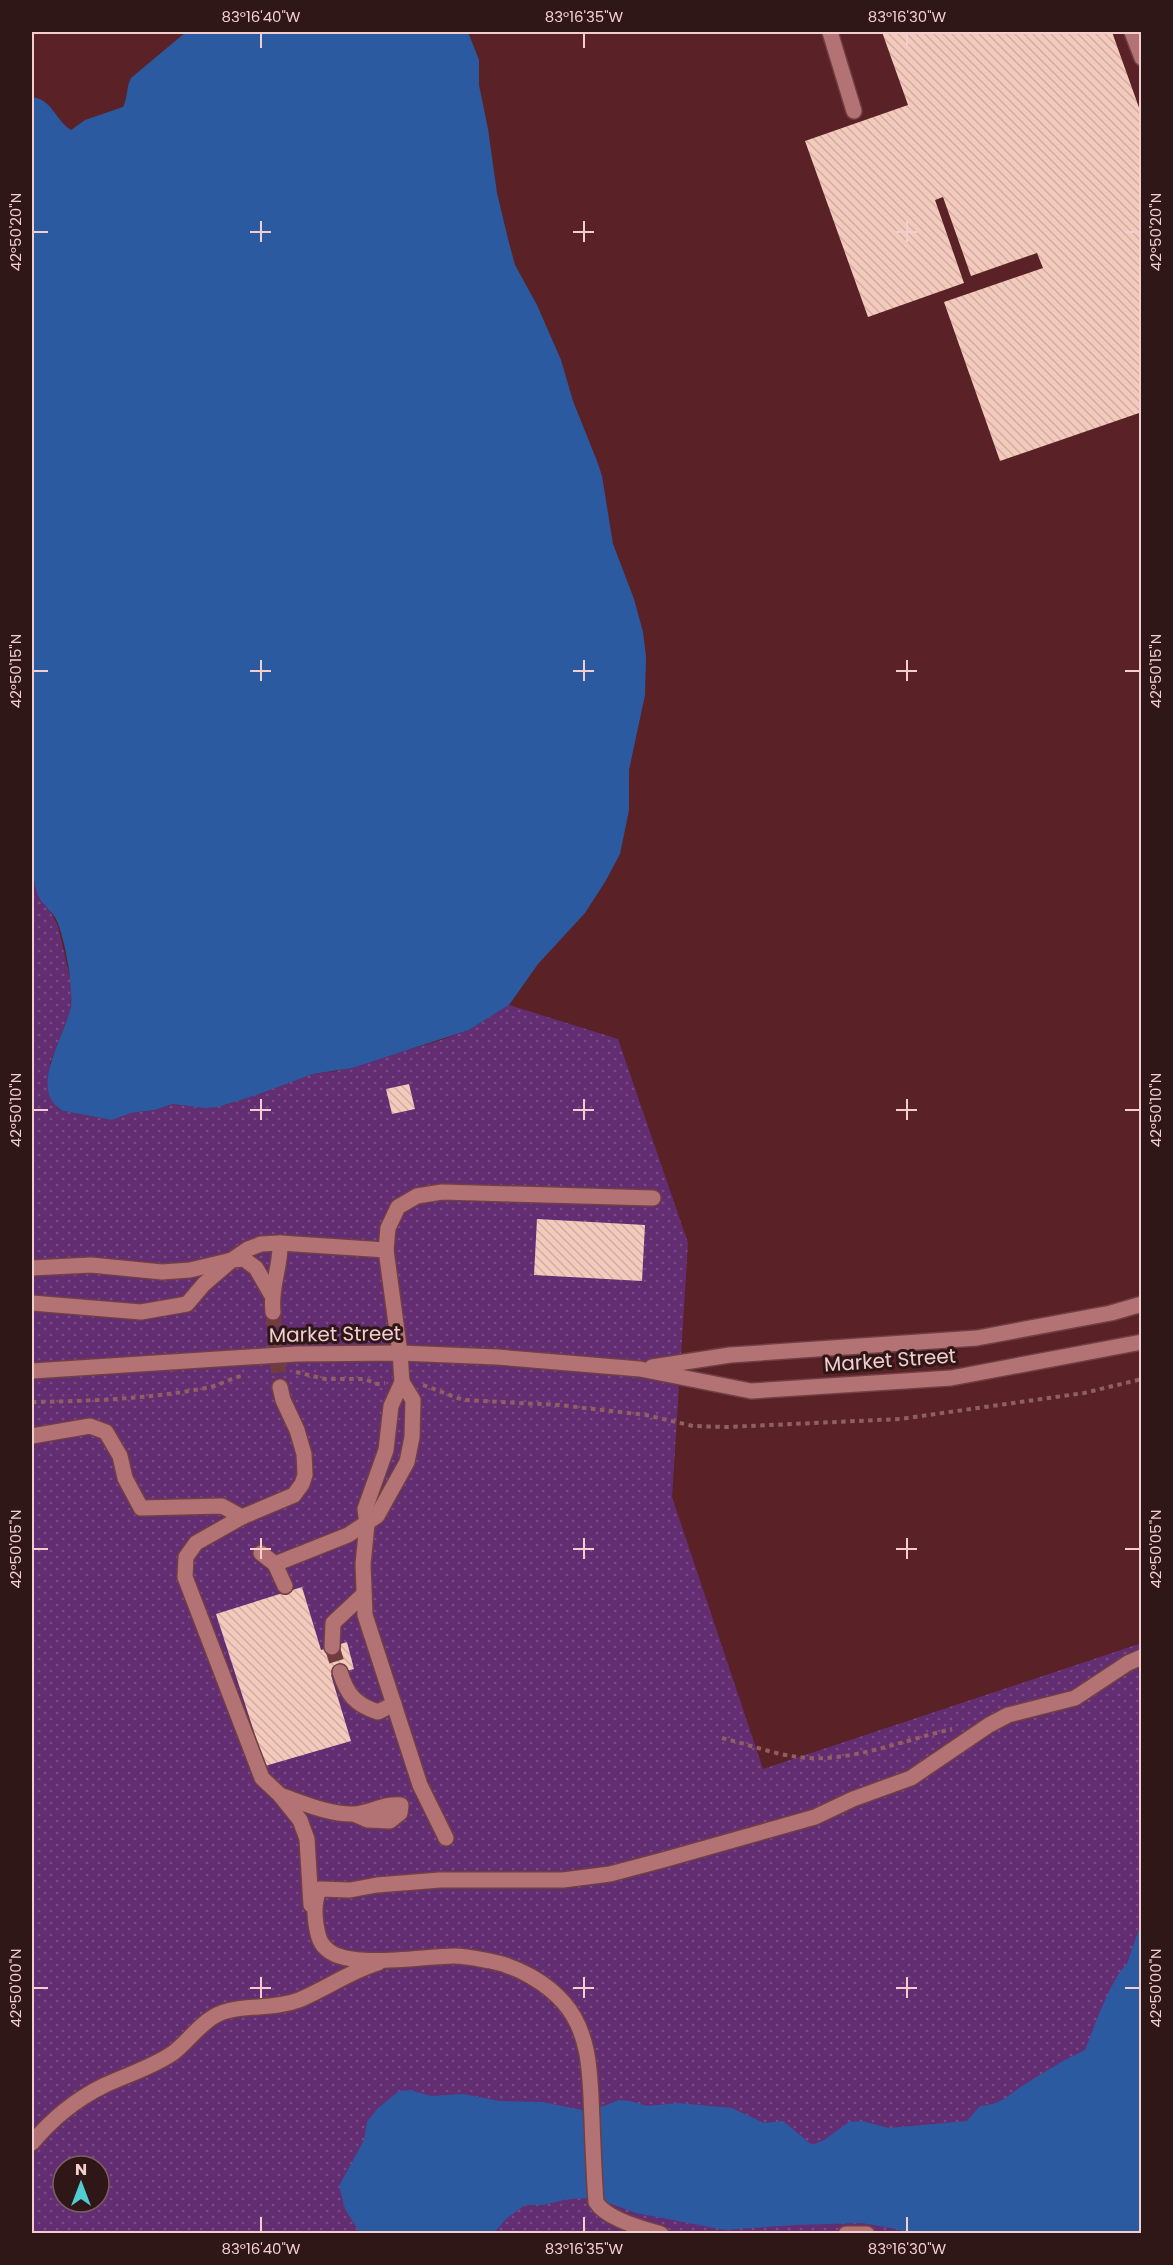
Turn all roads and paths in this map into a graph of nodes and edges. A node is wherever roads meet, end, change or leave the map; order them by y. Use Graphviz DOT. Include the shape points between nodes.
graph roads {
  1 [pos="830,32"];
  2 [pos="1132,32"];
  3 [pos="1142,58"];
  4 [pos="854,111"];
  5 [pos="653,1198"];
  6 [pos="280,1243"];
  7 [pos="386,1250"];
  8 [pos="232,1260"];
  9 [pos="32,1268"];
  10 [pos="271,1294"];
  11 [pos="32,1303"];
  12 [pos="1142,1304"];
  13 [pos="273,1311"];
  14 [pos="1142,1342"];
  15 [pos="400,1353"];
  16 [pos="640,1369"];
  17 [pos="32,1371"];
  18 [pos="291,1371"];
  19 [pos="249,1374"];
  20 [pos="1142,1379"];
  21 [pos="402,1382"];
  22 [pos="280,1387"];
  23 [pos="32,1402"];
  24 [pos="32,1436"];
  25 [pos="242,1517"];
  26 [pos="367,1524"];
  27 [pos="261,1553"];
  28 [pos="275,1564"];
  29 [pos="285,1586"];
  30 [pos="364,1594"];
  31 [pos="332,1647"];
  32 [pos="1142,1657"];
  33 [pos="340,1672"];
  34 [pos="394,1704"];
  35 [pos="956,1728"];
  36 [pos="722,1738"];
  37 [pos="280,1796"];
  38 [pos="354,1814"];
  39 [pos="446,1838"];
  40 [pos="314,1913"];
  41 [pos="382,1962"];
  42 [pos="32,2143"];
  43 [pos="661,2234"];
  44 [pos="846,2234"];
  45 [pos="867,2234"];
  1 -- 4 [label="street"];
  2 -- 3 [label="street"];
  5 -- 7 [label="street" via="442,1192 417,1196 398,1207 388,1228"];
  6 -- 7 [label="street"];
  6 -- 8 [label="street" via="261,1244"];
  6 -- 10 [label="street"];
  7 -- 15 [label="street"];
  8 -- 9 [label="street" via="162,1272 92,1265"];
  8 -- 10 [label="street" via="250,1262"];
  8 -- 11 [label="street" via="187,1304 141,1311"];
  10 -- 13 [label="street"];
  12 -- 16 [label="street, Market Street" via="977,1338 730,1354"];
  14 -- 16 [label="street, Market Street" via="951,1378 751,1391"];
  15 -- 16 [label="street, Market Street"];
  15 -- 17 [label="street, Market Street" via="296,1354"];
  15 -- 21 [label="street"];
  18 -- 21 [label="path" via="326,1379"];
  19 -- 23 [label="path" via="209,1388 88,1401"];
  20 -- 21 [label="path" via="1084,1393 900,1419 728,1427 693,1426 646,1415 560,1405 463,1400 426,1385"];
  21 -- 26 [label="street" via="391,1406 386,1450 365,1509"];
  21 -- 26 [label="street" via="413,1400 407,1462 377,1516"];
  22 -- 25 [label="street" via="301,1443 305,1475 294,1495"];
  24 -- 25 [label="street" via="90,1426 106,1432 141,1508 222,1506"];
  25 -- 37 [label="street" via="196,1543 186,1557 185,1577 262,1778"];
  26 -- 28 [label="street"];
  26 -- 30 [label="street"];
  27 -- 28 [label="street"];
  28 -- 29 [label="street"];
  30 -- 31 [label="street" via="333,1623"];
  30 -- 34 [label="street" via="364,1615"];
  32 -- 40 [label="street" via="1075,1698 1008,1715 911,1778 815,1817 610,1874 534,1881 440,1880 350,1890 320,1889"];
  33 -- 34 [label="street" via="345,1688 362,1706 378,1712"];
  34 -- 39 [label="street" via="420,1785"];
  35 -- 36 [label="path" via="833,1758 799,1758"];
  37 -- 38 [label="street" via="340,1814"];
  37 -- 40 [label="street" via="300,1820 307,1839 309,1902"];
  40 -- 41 [label="street" via="321,1944 331,1953"];
  41 -- 42 [label="street" via="298,2000 225,2011 174,2052 76,2102"];
  41 -- 43 [label="street" via="457,1956 493,1962 540,1982 566,2004 589,2061 596,2202 616,2217"];
  44 -- 45 [label="street"];
}
